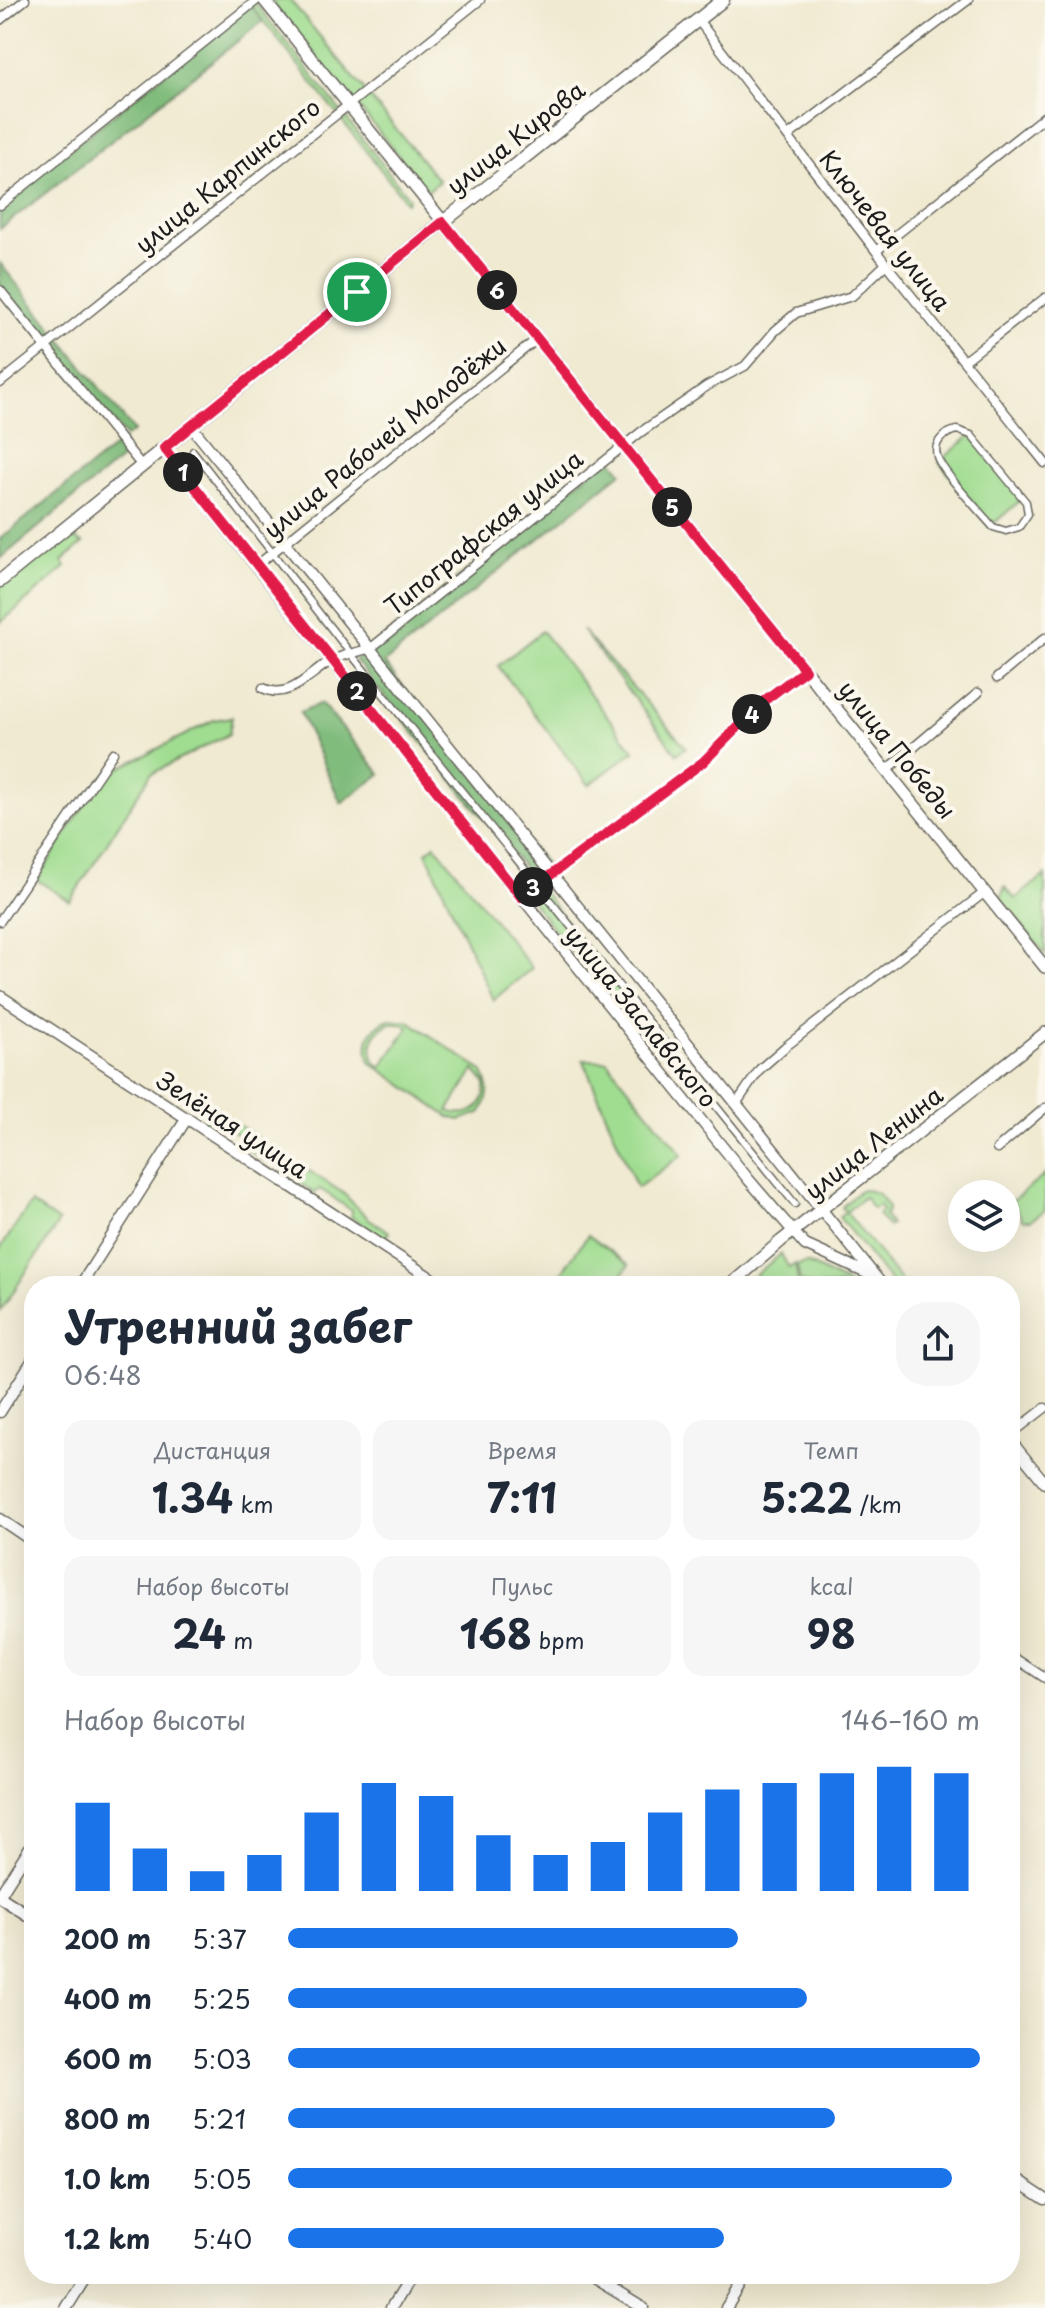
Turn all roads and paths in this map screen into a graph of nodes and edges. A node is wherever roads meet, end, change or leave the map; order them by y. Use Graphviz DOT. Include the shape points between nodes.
graph roads {
  1 [pos="25,0"];
  2 [pos="257,0"];
  3 [pos="264,0"];
  4 [pos="480,0"];
  5 [pos="723,0"];
  6 [pos="968,0"];
  7 [pos="0,20"];
  8 [pos="698,20"];
  9 [pos="347,104"];
  10 [pos="1045,116"];
  11 [pos="788,136"];
  12 [pos="0,205"];
  13 [pos="443,222"];
  14 [pos="876,251"];
  15 [pos="886,264"];
  16 [pos="0,290"];
  17 [pos="1045,298"];
  18 [pos="537,339"];
  19 [pos="45,347"];
  20 [pos="964,361"];
  21 [pos="0,383"];
  22 [pos="191,426"];
  23 [pos="623,446"];
  24 [pos="164,448"];
  25 [pos="193,451"];
  26 [pos="1045,463"];
  27 [pos="142,466"];
  28 [pos="1023,498"];
  29 [pos="284,544"];
  30 [pos="273,553"];
  31 [pos="256,566"];
  32 [pos="0,581"];
  33 [pos="1045,638"];
  34 [pos="371,648"];
  35 [pos="351,654"];
  36 [pos="333,660"];
  37 [pos="805,670"];
  38 [pos="997,678"];
  39 [pos="263,688"];
  40 [pos="978,693"];
  41 [pos="113,753"];
  42 [pos="887,770"];
  43 [pos="552,872"];
  44 [pos="537,884"];
  45 [pos="985,892"];
  46 [pos="521,897"];
  47 [pos="0,921"];
  48 [pos="1045,967"];
  49 [pos="0,996"];
  50 [pos="1045,1033"];
  51 [pos="736,1104"];
  52 [pos="1045,1108"];
  53 [pos="187,1118"];
  54 [pos="997,1149"];
  55 [pos="795,1204"];
  56 [pos="821,1211"];
  57 [pos="794,1231"];
  58 [pos="86,1276"];
  59 [pos="428,1276"];
  60 [pos="741,1276"];
  61 [pos="867,1276"];
  62 [pos="874,1276"];
  63 [pos="24,1374"];
  64 [pos="1045,1408"];
  65 [pos="0,1412"];
  66 [pos="1020,1429"];
  67 [pos="1020,1451"];
  68 [pos="1045,1483"];
  69 [pos="0,1519"];
  70 [pos="24,1535"];
  71 [pos="1020,1662"];
  72 [pos="1045,1678"];
  73 [pos="24,1857"];
  74 [pos="0,1896"];
  75 [pos="24,1912"];
  76 [pos="1020,2183"];
  77 [pos="1045,2199"];
  78 [pos="81,2284"];
  79 [pos="406,2284"];
  80 [pos="603,2284"];
  81 [pos="741,2284"];
  82 [pos="66,2308"];
  83 [pos="391,2308"];
  84 [pos="643,2308"];
  85 [pos="726,2308"];
  1 -- 7 [label="street"];
  2 -- 12 [label="street"];
  3 -- 9 [label="main road, улица Победы"];
  4 -- 9 [label="street, улица Карпинского"];
  5 -- 8 [label="main road, улица Кирова"];
  6 -- 11 [label="street"];
  8 -- 11 [label="street, Ключевая улица"];
  8 -- 13 [label="main road, улица Кирова"];
  9 -- 13 [label="main road, улица Победы"];
  9 -- 19 [label="street, улица Карпинского"];
  10 -- 14 [label="street"];
  11 -- 14 [label="street, Ключевая улица"];
  13 -- 18 [label="main road, улица Победы"];
  13 -- 22 [label="main road, улица Кирова"];
  14 -- 15 [label="street, Ключевая улица"];
  15 -- 20 [label="street, Ключевая улица"];
  15 -- 23 [label="street, Типографская улица" via="852,296 796,313 745,366 707,386"];
  16 -- 19 [label="street"];
  17 -- 20 [label="street"];
  18 -- 23 [label="main road, улица Победы"];
  18 -- 29 [label="street, улица Рабочей Молодёжи"];
  19 -- 21 [label="street, улица Карпинского"];
  19 -- 27 [label="street"];
  20 -- 26 [label="street, Ключевая улица"];
  22 -- 24 [label="main road, улица Кирова"];
  22 -- 29 [label="street, улица Заславского"];
  23 -- 34 [label="street, Типографская улица"];
  23 -- 37 [label="main road, улица Победы"];
  24 -- 27 [label="main road, улица Кирова"];
  24 -- 31 [label="street, улица Заславского"];
  25 -- 30 [label="street, улица Заславского"];
  27 -- 32 [label="main road, улица Кирова"];
  28 -- 28 [label="street" via="1029,508 1019,527 993,527 939,462 938,441 949,432 971,435"];
  29 -- 30 [label="street, улица Рабочей Молодёжи"];
  29 -- 34 [label="street, улица Заславского"];
  30 -- 31 [label="street, улица Рабочей Молодёжи"];
  30 -- 35 [label="street, улица Заславского"];
  31 -- 36 [label="street, улица Заславского"];
  33 -- 38 [label="street"];
  34 -- 35 [label="street, Типографская улица"];
  34 -- 43 [label="street, улица Заславского"];
  35 -- 36 [label="street, Типографская улица"];
  35 -- 44 [label="street, улица Заславского"];
  36 -- 39 [label="street" via="286,691"];
  36 -- 46 [label="street, улица Заславского"];
  37 -- 42 [label="main road, улица Победы"];
  37 -- 43 [label="street" via="765,700 703,762"];
  40 -- 42 [label="street"];
  41 -- 47 [label="street"];
  42 -- 45 [label="main road, улица Победы"];
  43 -- 44 [label="street"];
  43 -- 51 [label="street, улица Заславского"];
  44 -- 46 [label="street"];
  44 -- 55 [label="street, улица Заславского"];
  45 -- 48 [label="main road, улица Победы"];
  45 -- 51 [label="street" via="785,1047 760,1069"];
  46 -- 57 [label="street, улица Заславского"];
  49 -- 53 [label="street, Зелёная улица"];
  50 -- 56 [label="main road, улица Ленина"];
  51 -- 56 [label="street, улица Заславского"];
  52 -- 54 [label="street"];
  53 -- 58 [label="street"];
  53 -- 59 [label="street, Зелёная улица"];
  56 -- 57 [label="main road, улица Ленина"];
  56 -- 62 [label="street, улица Заславского"];
  57 -- 60 [label="main road, улица Ленина"];
  57 -- 61 [label="street, улица Заславского" via="805,1245"];
  63 -- 65 [label="street"];
  64 -- 66 [label="street"];
  67 -- 68 [label="street"];
  69 -- 70 [label="street"];
  71 -- 72 [label="street"];
  73 -- 74 [label="street"];
  74 -- 75 [label="main road"];
  76 -- 77 [label="street"];
  78 -- 82 [label="main road"];
  79 -- 83 [label="street"];
  80 -- 84 [label="street"];
  81 -- 85 [label="street"];
}
